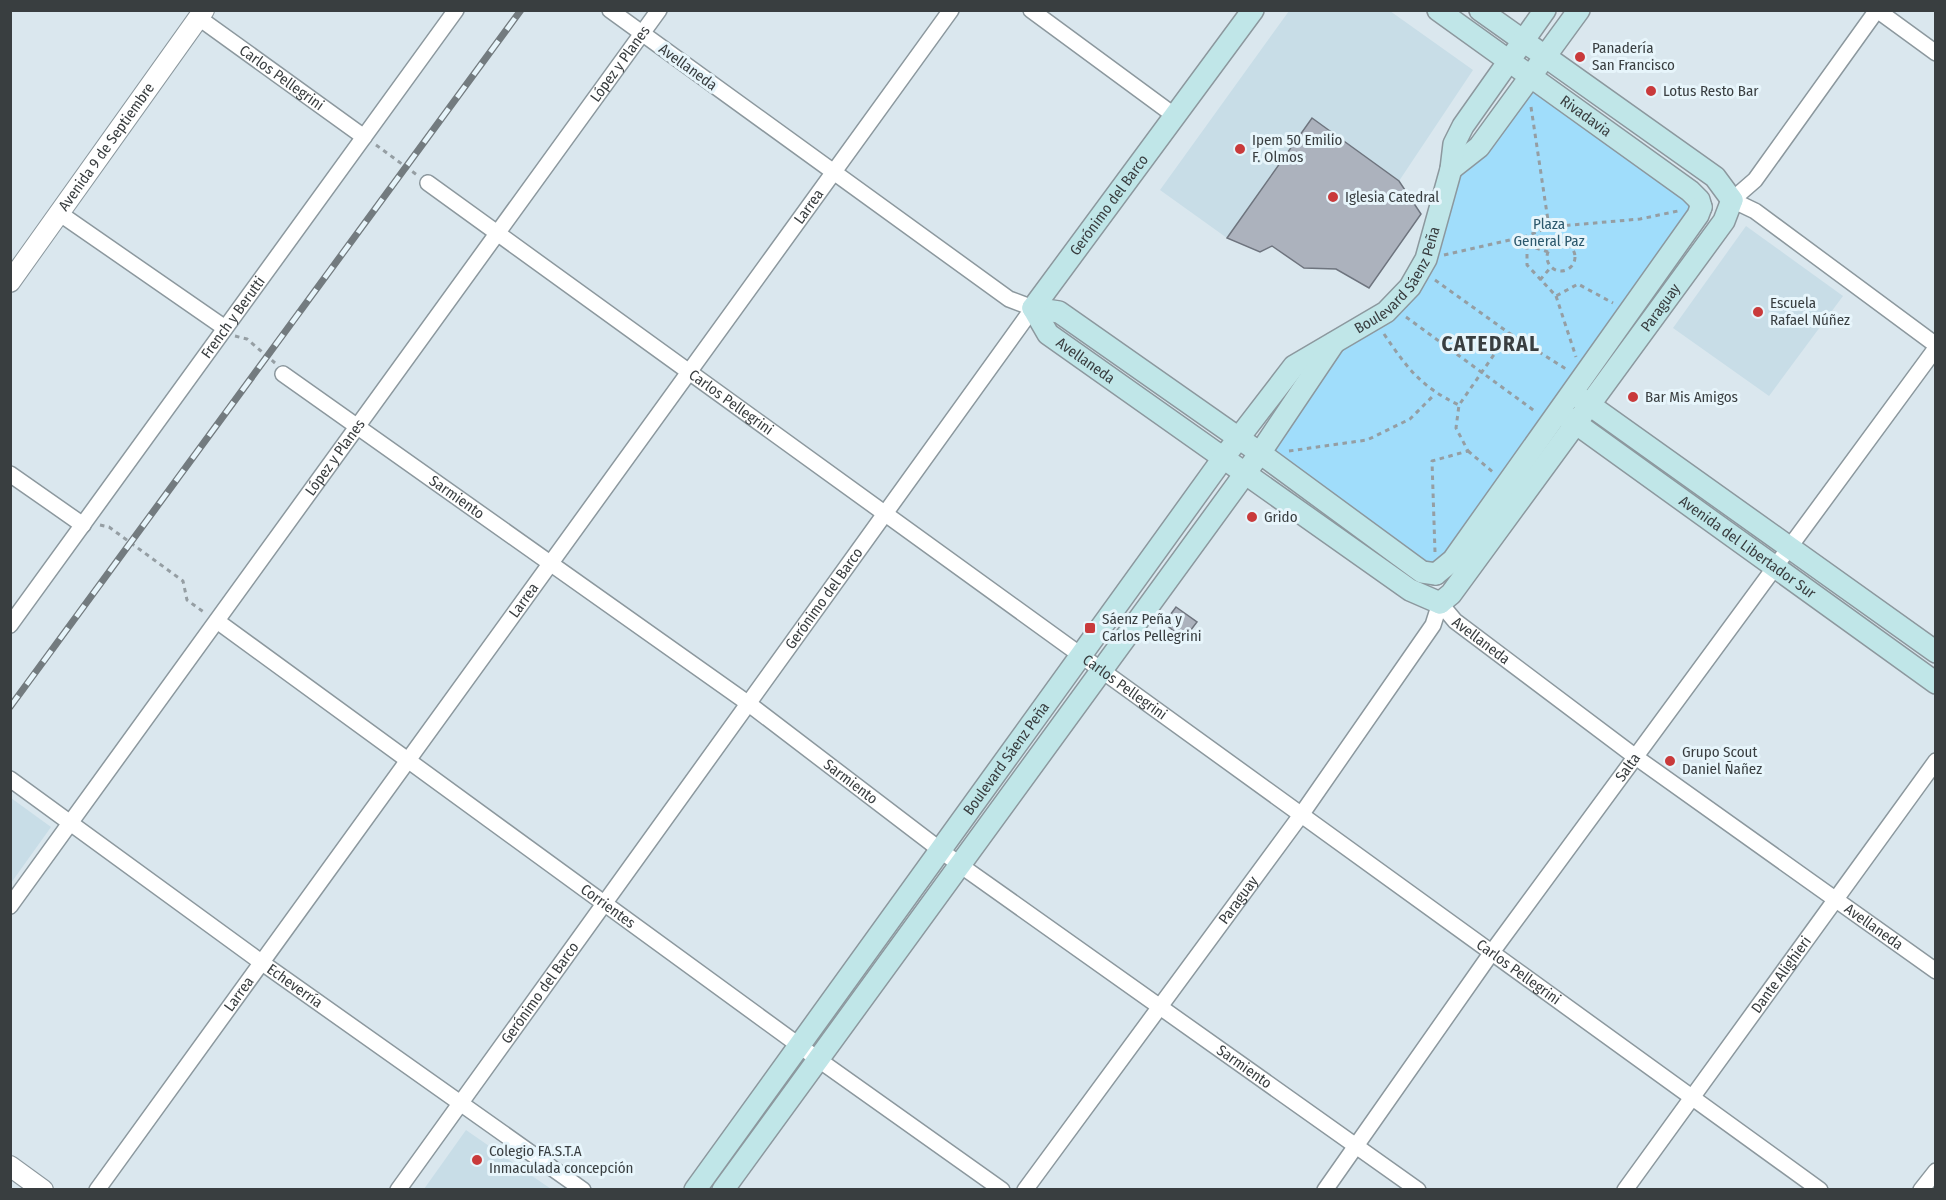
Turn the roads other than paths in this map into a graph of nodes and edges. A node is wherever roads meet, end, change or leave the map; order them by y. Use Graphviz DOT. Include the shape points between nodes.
graph roads {
  1 [pos="456,10"];
  2 [pos="610,10"];
  3 [pos="659,10"];
  4 [pos="951,10"];
  5 [pos="1031,10"];
  6 [pos="1253,10"];
  7 [pos="1438,10"];
  8 [pos="1480,10"];
  9 [pos="1545,10"];
  10 [pos="1579,10"];
  11 [pos="1877,10"];
  12 [pos="202,14"];
  13 [pos="642,34"];
  14 [pos="1523,40"];
  15 [pos="1935,52"];
  16 [pos="1545,57"];
  17 [pos="1508,61"];
  18 [pos="1530,76"];
  19 [pos="1175,116"];
  20 [pos="364,136"];
  21 [pos="1451,169"];
  22 [pos="834,172"];
  23 [pos="428,183"];
  24 [pos="1732,200"];
  25 [pos="1701,207"];
  26 [pos="60,213"];
  27 [pos="497,233"];
  28 [pos="10,282"];
  29 [pos="1033,308"];
  30 [pos="225,328"];
  31 [pos="1334,342"];
  32 [pos="1935,346"];
  33 [pos="689,372"];
  34 [pos="283,374"];
  35 [pos="1582,392"];
  36 [pos="1562,420"];
  37 [pos="358,426"];
  38 [pos="1239,438"];
  39 [pos="1260,453"];
  40 [pos="1224,457"];
  41 [pos="1245,472"];
  42 [pos="10,474"];
  43 [pos="886,515"];
  44 [pos="84,523"];
  45 [pos="1789,548"];
  46 [pos="551,563"];
  47 [pos="1775,568"];
  48 [pos="1436,574"];
  49 [pos="1440,603"];
  50 [pos="217,621"];
  51 [pos="10,625"];
  52 [pos="1935,652"];
  53 [pos="1081,655"];
  54 [pos="1101,670"];
  55 [pos="1935,683"];
  56 [pos="749,704"];
  57 [pos="1637,758"];
  58 [pos="408,759"];
  59 [pos="1935,761"];
  60 [pos="10,779"];
  61 [pos="1301,815"];
  62 [pos="70,823"];
  63 [pos="941,851"];
  64 [pos="960,865"];
  65 [pos="1837,900"];
  66 [pos="604,902"];
  67 [pos="10,906"];
  68 [pos="1492,952"];
  69 [pos="261,962"];
  70 [pos="1935,971"];
  71 [pos="1162,1007"];
  72 [pos="800,1046"];
  73 [pos="819,1060"];
  74 [pos="1692,1097"];
  75 [pos="461,1104"];
  76 [pos="1356,1146"];
  77 [pos="10,1166"];
  78 [pos="1935,1171"];
  79 [pos="43,1190"];
  80 [pos="97,1190"];
  81 [pos="399,1190"];
  82 [pos="583,1190"];
  83 [pos="695,1190"];
  84 [pos="723,1190"];
  85 [pos="1002,1190"];
  86 [pos="1025,1190"];
  87 [pos="1325,1190"];
  88 [pos="1418,1190"];
  89 [pos="1625,1190"];
  90 [pos="1820,1190"];
  91 [pos="1922,1190"];
  1 -- 20 [label="street, French y Berutti"];
  2 -- 13 [label="street, Avellaneda"];
  3 -- 13 [label="street, López y Planes"];
  4 -- 22 [label="street, Larrea"];
  5 -- 19 [label="street"];
  6 -- 19 [label="main road, Gerónimo del Barco"];
  7 -- 17 [label="main road, Rivadavia"];
  8 -- 14 [label="main road, Rivadavia"];
  9 -- 14 [label="main road, Boulevard Sáenz Peña"];
  10 -- 16 [label="main road"];
  11 -- 15 [label="street"];
  11 -- 24 [label="street, Paraguay" via="1755,180"];
  12 -- 20 [label="street, Carlos Pellegrini"];
  12 -- 26 [label="street, Avenida 9 de Septiembre"];
  13 -- 22 [label="street, Avellaneda"];
  13 -- 27 [label="street, López y Planes"];
  14 -- 16 [label="main road, Rivadavia"];
  14 -- 17 [label="main road, Boulevard Sáenz Peña"];
  16 -- 18 [label="main road"];
  16 -- 24 [label="main road, Rivadavia" via="1715,177"];
  17 -- 18 [label="main road, Rivadavia"];
  17 -- 21 [label="main road, Boulevard Sáenz Peña" via="1463,126 1454,144"];
  18 -- 21 [label="main road" via="1479,147"];
  18 -- 25 [label="main road, Rivadavia" via="1690,191"];
  19 -- 29 [label="main road, Gerónimo del Barco"];
  20 -- 30 [label="street, French y Berutti"];
  21 -- 31 [label="main road, Boulevard Sáenz Peña" via="1424,265 1392,307"];
  22 -- 29 [label="street, Avellaneda" via="1009,299"];
  22 -- 33 [label="street, Larrea"];
  23 -- 27 [label="street, Carlos Pellegrini"];
  24 -- 25 [label="main road"];
  24 -- 32 [label="street, Rivadavia" via="1755,211"];
  24 -- 35 [label="main road, Paraguay" via="1724,221"];
  25 -- 35 [label="main road, Paraguay" via="1629,312"];
  26 -- 28 [label="street, Avenida 9 de Septiembre"];
  26 -- 30 [label="street"];
  27 -- 33 [label="street, Carlos Pellegrini"];
  27 -- 37 [label="street, López y Planes"];
  29 -- 38 [label="main road, Avellaneda" via="1059,312"];
  29 -- 40 [label="main road, Avellaneda" via="1048,334"];
  29 -- 43 [label="street, Gerónimo del Barco"];
  30 -- 44 [label="street, French y Berutti"];
  31 -- 38 [label="main road, Boulevard Sáenz Peña" via="1294,366"];
  31 -- 39 [label="main road, Boulevard Sáenz Peña"];
  32 -- 45 [label="street, Salta"];
  33 -- 43 [label="street, Carlos Pellegrini"];
  33 -- 46 [label="street, Larrea"];
  34 -- 37 [label="street, Sarmiento"];
  35 -- 36 [label="main road, Paraguay"];
  35 -- 45 [label="main road, Avenida del Libertador Sur"];
  36 -- 47 [label="main road, Avenida del Libertador Sur"];
  36 -- 48 [label="main road, Paraguay" via="1452,560"];
  36 -- 49 [label="main road, Paraguay" via="1451,594"];
  37 -- 46 [label="street, Sarmiento"];
  37 -- 50 [label="street, López y Planes"];
  38 -- 39 [label="main road, Avellaneda"];
  38 -- 40 [label="main road, Boulevard Sáenz Peña"];
  39 -- 41 [label="main road, Boulevard Sáenz Peña"];
  39 -- 48 [label="main road, Avellaneda" via="1422,572"];
  40 -- 41 [label="main road, Avellaneda"];
  40 -- 53 [label="main road, Boulevard Sáenz Peña"];
  41 -- 49 [label="main road, Avellaneda" via="1410,590"];
  41 -- 54 [label="main road, Boulevard Sáenz Peña"];
  42 -- 44 [label="street"];
  43 -- 53 [label="street, Carlos Pellegrini"];
  43 -- 56 [label="street, Gerónimo del Barco"];
  44 -- 51 [label="street, French y Berutti"];
  45 -- 47 [label="street, Salta"];
  45 -- 52 [label="main road, Avenida del Libertador Sur"];
  46 -- 56 [label="street, Sarmiento"];
  46 -- 58 [label="street, Larrea"];
  47 -- 55 [label="main road, Avenida del Libertador Sur"];
  47 -- 57 [label="street, Salta"];
  48 -- 49 [label="main road, Paraguay"];
  49 -- 57 [label="street, Avellaneda" via="1455,621"];
  49 -- 61 [label="street, Paraguay" via="1433,625"];
  50 -- 58 [label="street, Corrientes"];
  50 -- 62 [label="street, López y Planes"];
  53 -- 54 [label="street, Carlos Pellegrini"];
  53 -- 63 [label="main road, Boulevard Sáenz Peña"];
  54 -- 61 [label="street, Carlos Pellegrini"];
  54 -- 64 [label="main road, Boulevard Sáenz Peña"];
  56 -- 63 [label="street, Sarmiento"];
  56 -- 66 [label="street, Gerónimo del Barco"];
  57 -- 65 [label="street, Avellaneda"];
  57 -- 68 [label="street, Salta"];
  58 -- 66 [label="street, Corrientes"];
  58 -- 69 [label="street, Larrea"];
  59 -- 65 [label="street, Dante Alighieri"];
  60 -- 62 [label="street, Echeverría"];
  61 -- 68 [label="street, Carlos Pellegrini"];
  61 -- 71 [label="street, Paraguay"];
  62 -- 67 [label="street, López y Planes"];
  62 -- 69 [label="street, Echeverría"];
  63 -- 64 [label="street, Sarmiento"];
  63 -- 72 [label="main road, Boulevard Sáenz Peña"];
  64 -- 71 [label="street, Sarmiento"];
  64 -- 73 [label="main road, Boulevard Sáenz Peña"];
  65 -- 70 [label="street, Avellaneda"];
  65 -- 74 [label="street, Dante Alighieri"];
  66 -- 72 [label="street, Corrientes"];
  66 -- 75 [label="street, Gerónimo del Barco"];
  68 -- 74 [label="street, Carlos Pellegrini"];
  68 -- 76 [label="street, Salta"];
  69 -- 75 [label="street, Echeverría"];
  69 -- 80 [label="street, Larrea"];
  71 -- 76 [label="street, Sarmiento"];
  71 -- 86 [label="street, Paraguay"];
  72 -- 73 [label="street, Corrientes"];
  72 -- 83 [label="main road, Boulevard Sáenz Peña"];
  73 -- 84 [label="main road, Boulevard Sáenz Peña"];
  73 -- 85 [label="street, Corrientes"];
  74 -- 89 [label="street, Dante Alighieri"];
  74 -- 90 [label="street, Carlos Pellegrini"];
  75 -- 81 [label="street, Gerónimo del Barco"];
  75 -- 82 [label="street, Echeverría"];
  76 -- 87 [label="street, Salta"];
  76 -- 88 [label="street, Sarmiento"];
  77 -- 79 [label="street"];
  78 -- 91 [label="street"];
}
